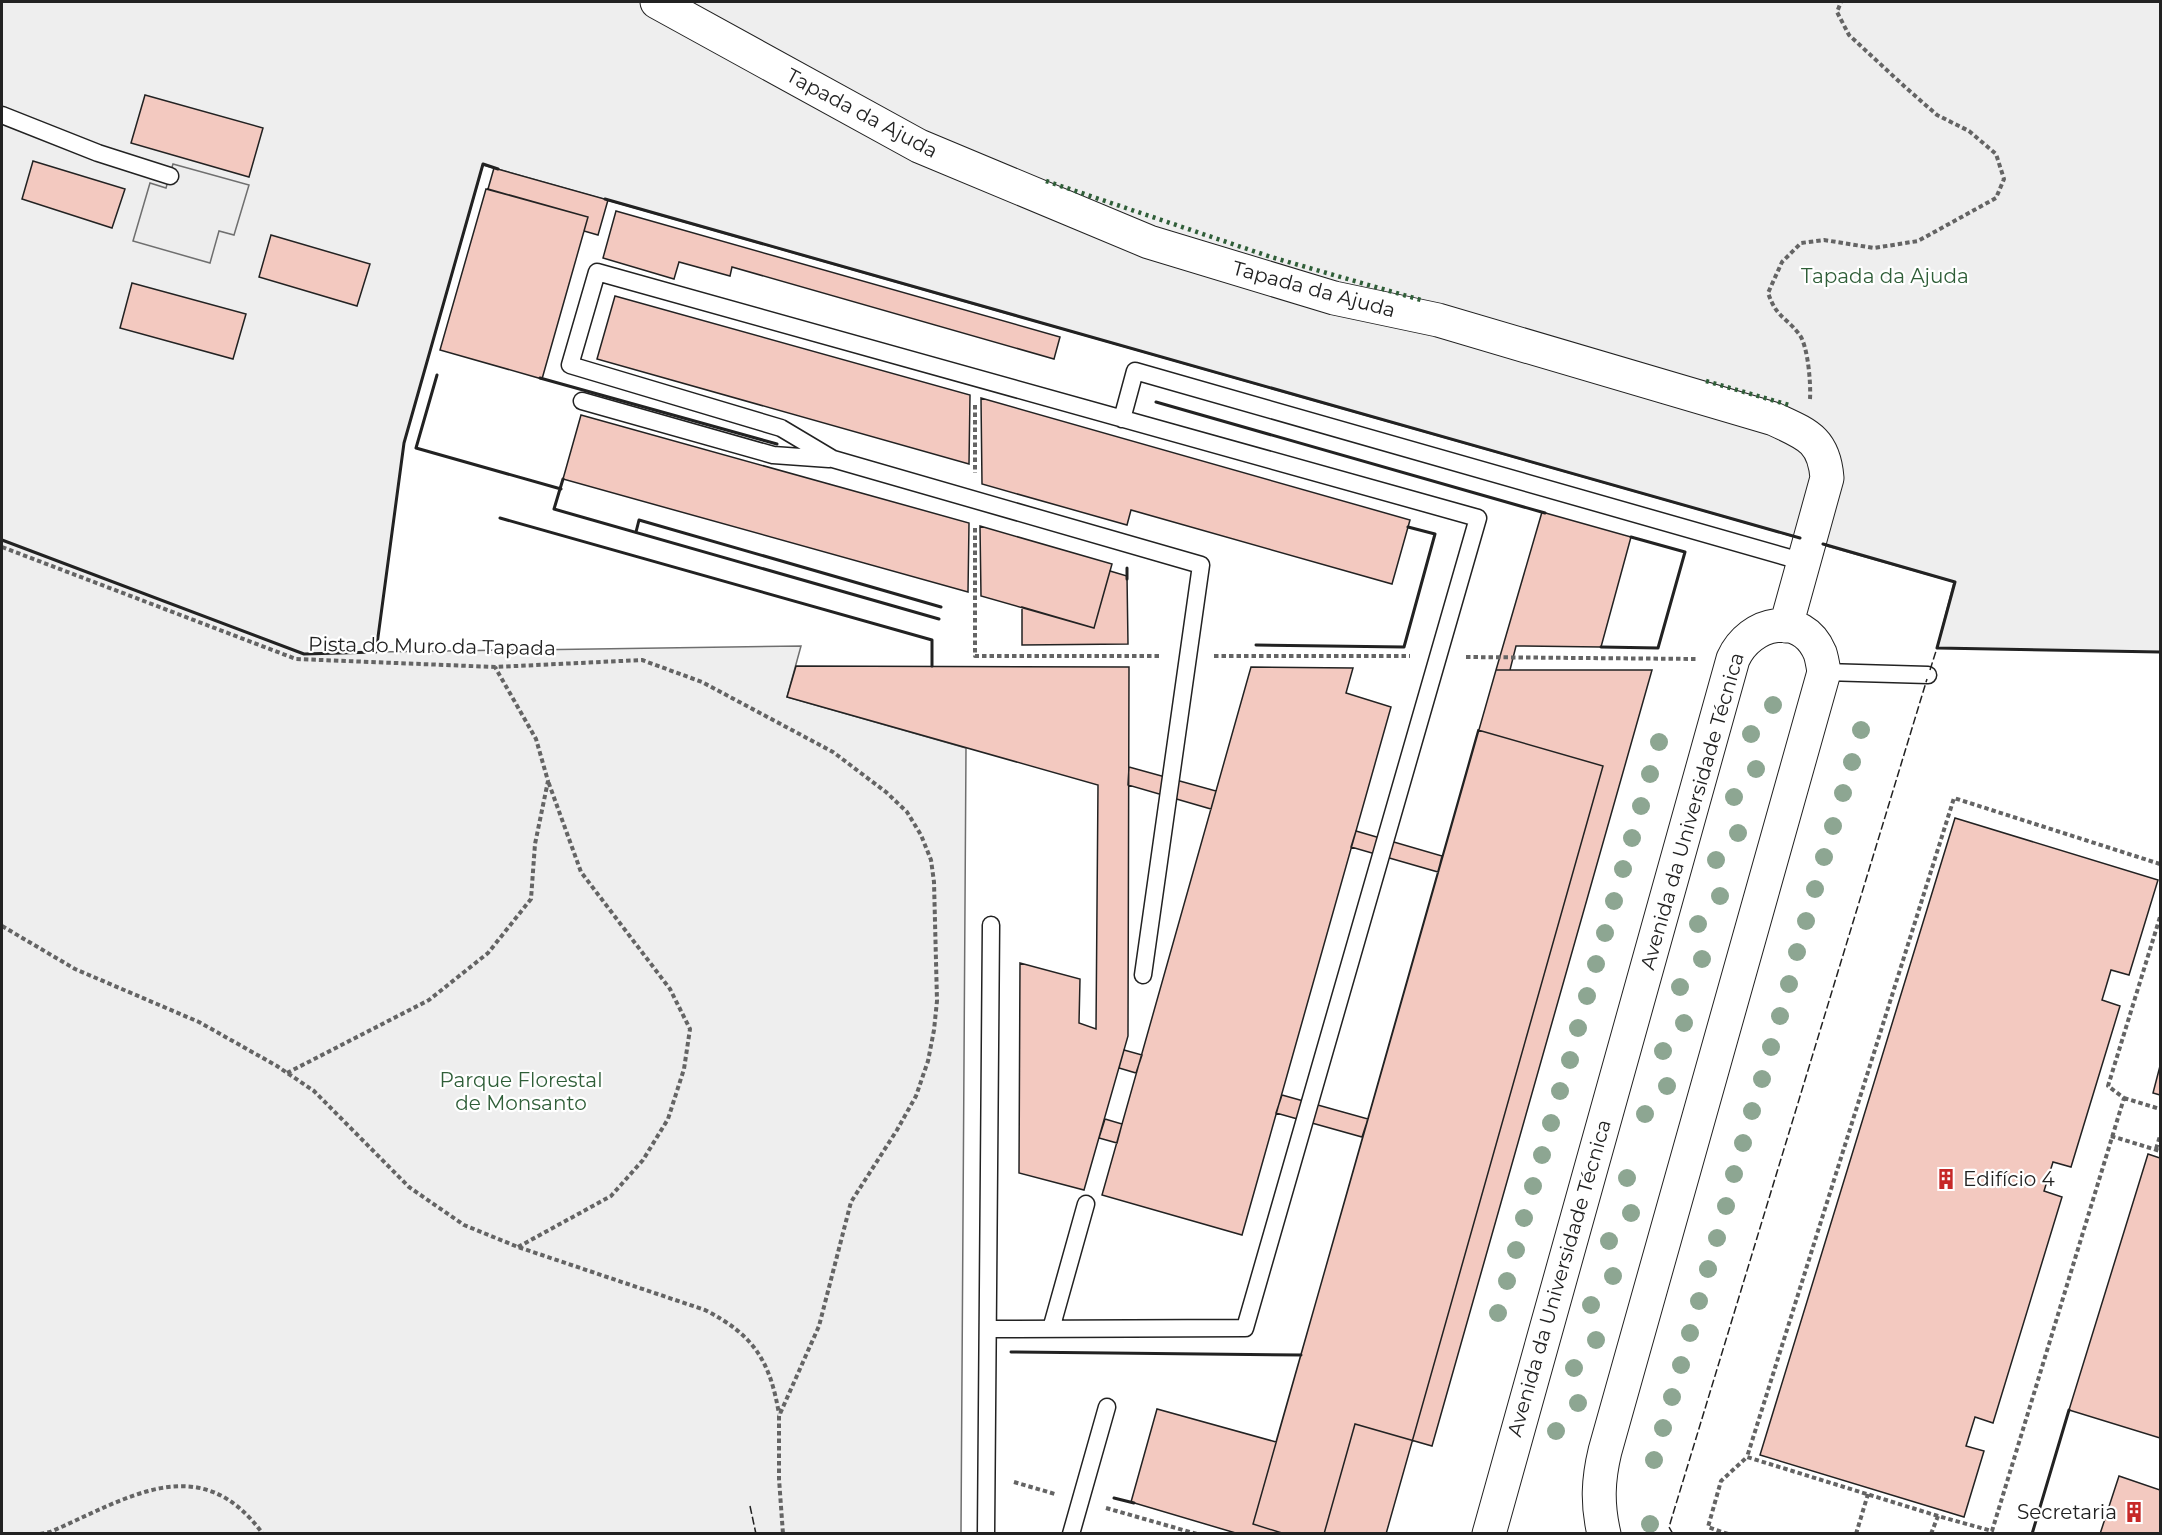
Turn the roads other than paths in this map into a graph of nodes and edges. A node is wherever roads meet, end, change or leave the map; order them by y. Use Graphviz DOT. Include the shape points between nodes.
graph roads {
  1 [pos="657,2"];
  2 [pos="2,115"];
  3 [pos="170,176"];
  4 [pos="582,401"];
  5 [pos="1122,418"];
  6 [pos="833,459"];
  7 [pos="1804,562"];
  8 [pos="1785,626"];
  9 [pos="1824,672"];
  10 [pos="1928,675"];
  11 [pos="991,925"];
  12 [pos="1143,975"];
  13 [pos="1086,1204"];
  14 [pos="988,1329"];
  15 [pos="1051,1329"];
  16 [pos="1107,1407"];
  17 [pos="986,1533"];
  18 [pos="1071,1533"];
  19 [pos="1489,1533"];
  20 [pos="1604,1533"];
  1 -- 7 [label="street, Tapada da Ajuda" via="919,146 1149,242 1334,298 1438,320 1774,418 1809,436 1826,458 1827,478"];
  2 -- 3 [label="lane"];
  4 -- 6 [label="lane" via="773,455"];
  5 -- 6 [label="lane" via="597,272 570,365 781,428"];
  5 -- 7 [label="lane" via="1135,371"];
  5 -- 15 [label="lane" via="1478,518 1245,1328"];
  6 -- 12 [label="lane" via="1202,565"];
  7 -- 8 [label="street, Tapada da Ajuda"];
  8 -- 9 [label="street" via="1812,640"];
  8 -- 19 [label="street, Avenida da Universidade Técnica" via="1772,626 1747,637 1733,659"];
  9 -- 10 [label="lane"];
  9 -- 20 [label="street" via="1605,1451 1599,1478"];
  11 -- 14 [label="lane"];
  13 -- 15 [label="lane"];
  14 -- 15 [label="lane"];
  14 -- 17 [label="lane"];
  16 -- 18 [label="lane"];
}
